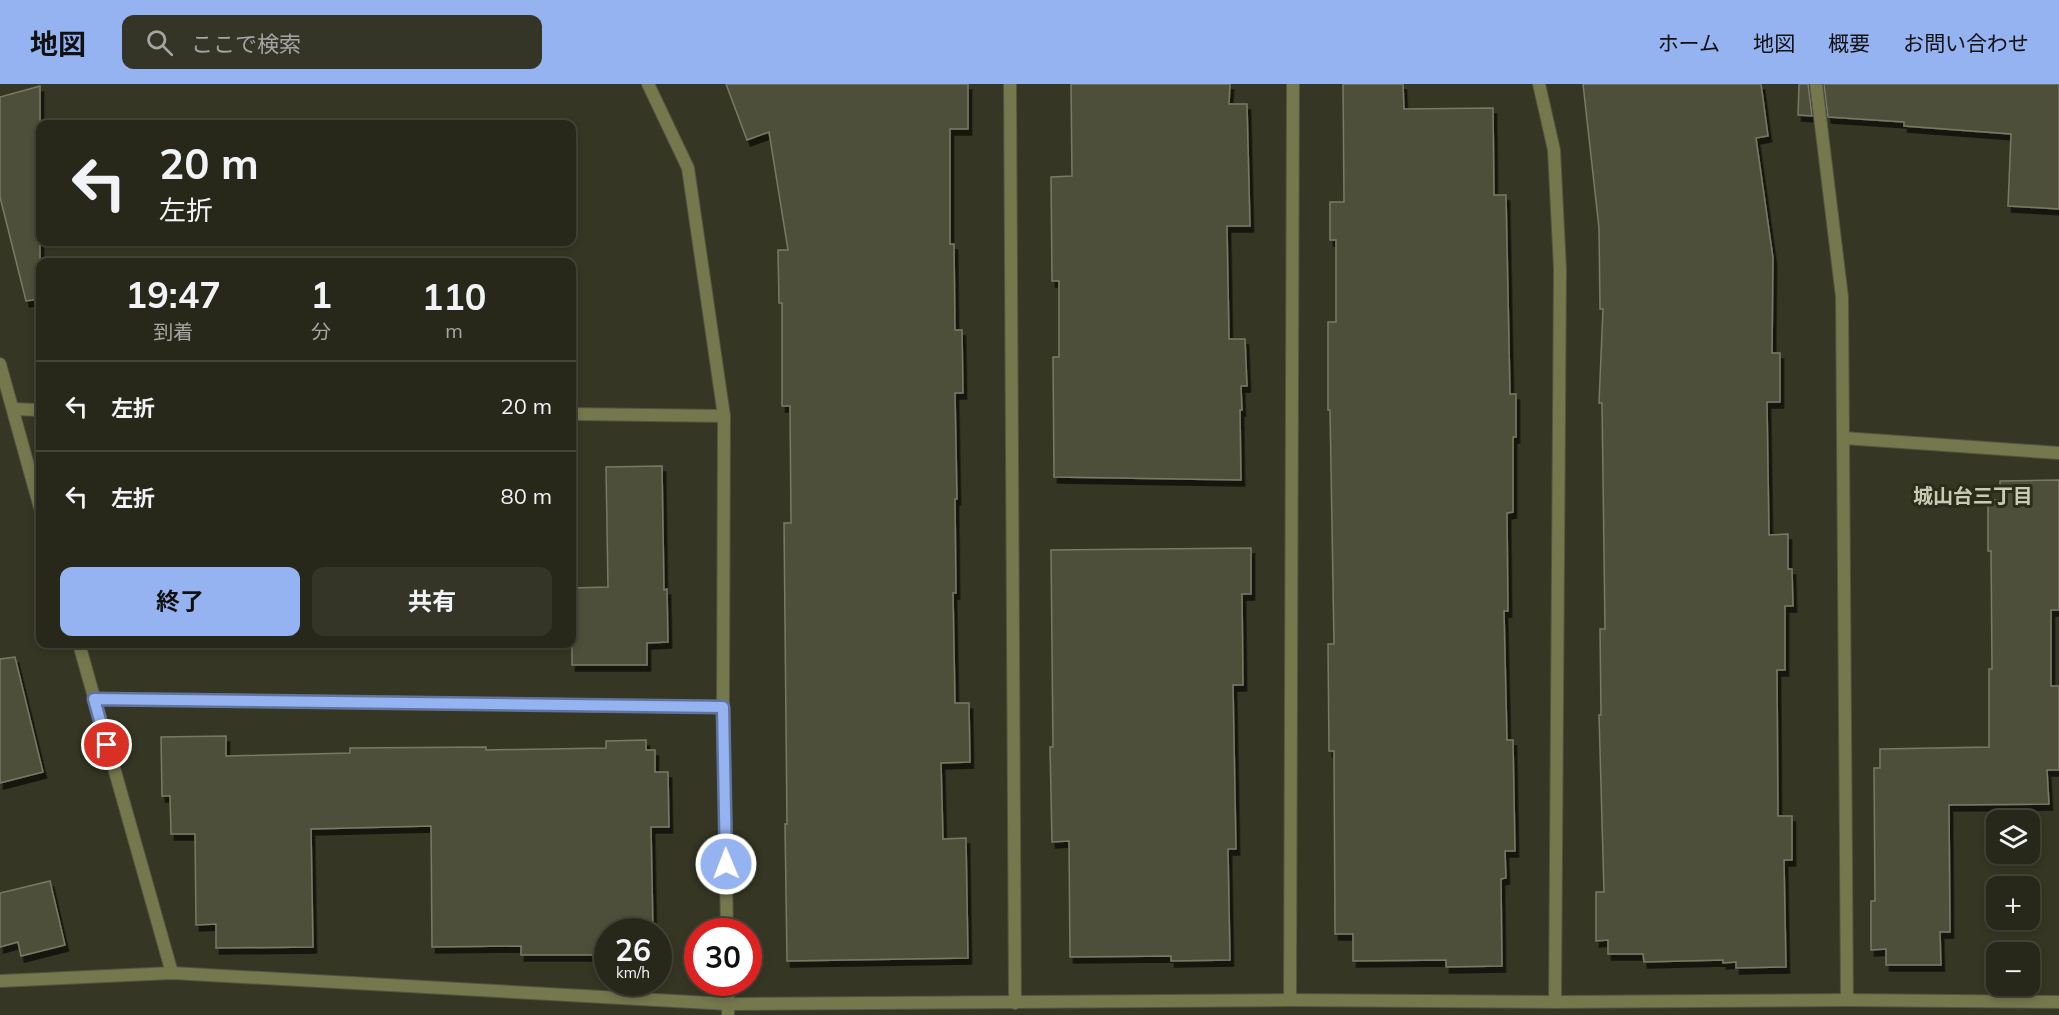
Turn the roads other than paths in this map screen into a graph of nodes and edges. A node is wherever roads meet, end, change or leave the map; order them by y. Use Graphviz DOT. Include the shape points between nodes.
graph roads {
  1 [pos="648,84"];
  2 [pos="1010,84"];
  3 [pos="1293,84"];
  4 [pos="1539,84"];
  5 [pos="1815,84"];
  6 [pos="0,364"];
  7 [pos="13,409"];
  8 [pos="36,410"];
  9 [pos="576,414"];
  10 [pos="724,416"];
  11 [pos="1843,438"];
  12 [pos="2059,453"];
  13 [pos="36,493"];
  14 [pos="80,648"];
  15 [pos="94,699"];
  16 [pos="723,707"];
  17 [pos="727,918"];
  18 [pos="172,973"];
  19 [pos="0,981"];
  20 [pos="1290,1000"];
  21 [pos="1847,1000"];
  22 [pos="1554,1002"];
  23 [pos="2059,1002"];
  24 [pos="1016,1003"];
  25 [pos="728,1010"];
  1 -- 10 [label="street" via="688,168"];
  2 -- 24 [label="street"];
  3 -- 20 [label="street"];
  4 -- 22 [label="street" via="1554,150 1560,269"];
  5 -- 11 [label="street" via="1842,297"];
  6 -- 7 [label="street"];
  7 -- 8 [label="street"];
  7 -- 13 [label="street"];
  9 -- 10 [label="street"];
  10 -- 16 [label="street"];
  11 -- 12 [label="street"];
  11 -- 21 [label="street"];
  14 -- 15 [label="street"];
  15 -- 16 [label="street"];
  15 -- 18 [label="street"];
  16 -- 17 [label="street"];
  18 -- 19 [label="street"];
  18 -- 25 [label="street"];
  20 -- 22 [label="street"];
  20 -- 24 [label="street"];
  21 -- 22 [label="street"];
  21 -- 23 [label="street"];
  24 -- 25 [label="street"];
}
